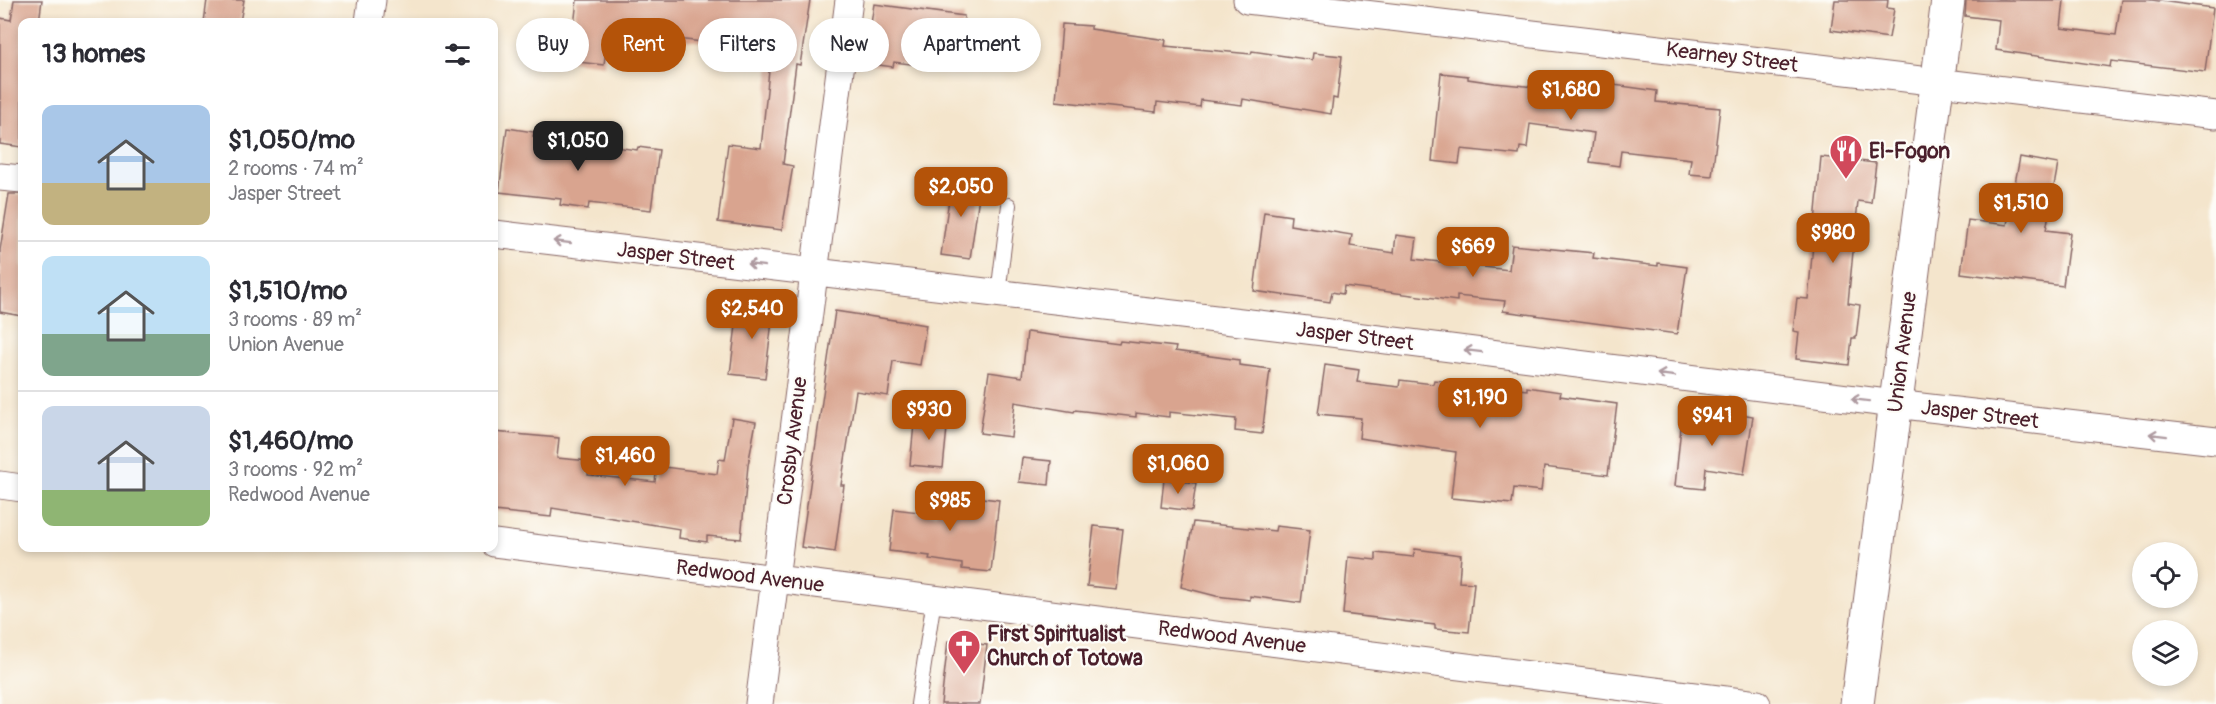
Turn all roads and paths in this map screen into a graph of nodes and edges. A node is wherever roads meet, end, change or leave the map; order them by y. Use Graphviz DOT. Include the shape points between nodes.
graph roads {
  1 [pos="372,0"];
  2 [pos="849,0"];
  3 [pos="1247,0"];
  4 [pos="1948,0"];
  5 [pos="370,18"];
  6 [pos="1937,81"];
  7 [pos="2216,115"];
  8 [pos="0,177"];
  9 [pos="18,179"];
  10 [pos="1009,205"];
  11 [pos="498,234"];
  12 [pos="814,272"];
  13 [pos="998,294"];
  14 [pos="1895,404"];
  15 [pos="2216,441"];
  16 [pos="0,485"];
  17 [pos="18,487"];
  18 [pos="498,544"];
  19 [pos="775,579"];
  20 [pos="934,599"];
  21 [pos="759,704"];
  22 [pos="918,704"];
  23 [pos="1756,704"];
  24 [pos="1857,704"];
  1 -- 5 [label="street"];
  2 -- 12 [label="street, Crosby Avenue"];
  3 -- 6 [label="street, Kearney Street"];
  4 -- 6 [label="main road, Union Avenue"];
  6 -- 7 [label="street, Kearney Street"];
  6 -- 14 [label="main road, Union Avenue"];
  8 -- 9 [label="street"];
  10 -- 13 [label="lane"];
  12 -- 11 [label="street, Jasper Street, one-way"];
  12 -- 13 [label="street, Jasper Street"];
  12 -- 19 [label="street, Crosby Avenue"];
  14 -- 13 [label="street, Jasper Street, one-way"];
  15 -- 14 [label="street, Jasper Street, one-way"];
  14 -- 24 [label="main road, Union Avenue"];
  16 -- 17 [label="street"];
  18 -- 19 [label="street, Redwood Avenue"];
  19 -- 20 [label="street, Redwood Avenue"];
  19 -- 21 [label="street, Crosby Avenue"];
  20 -- 22 [label="lane"];
  20 -- 23 [label="street, Redwood Avenue"];
}
